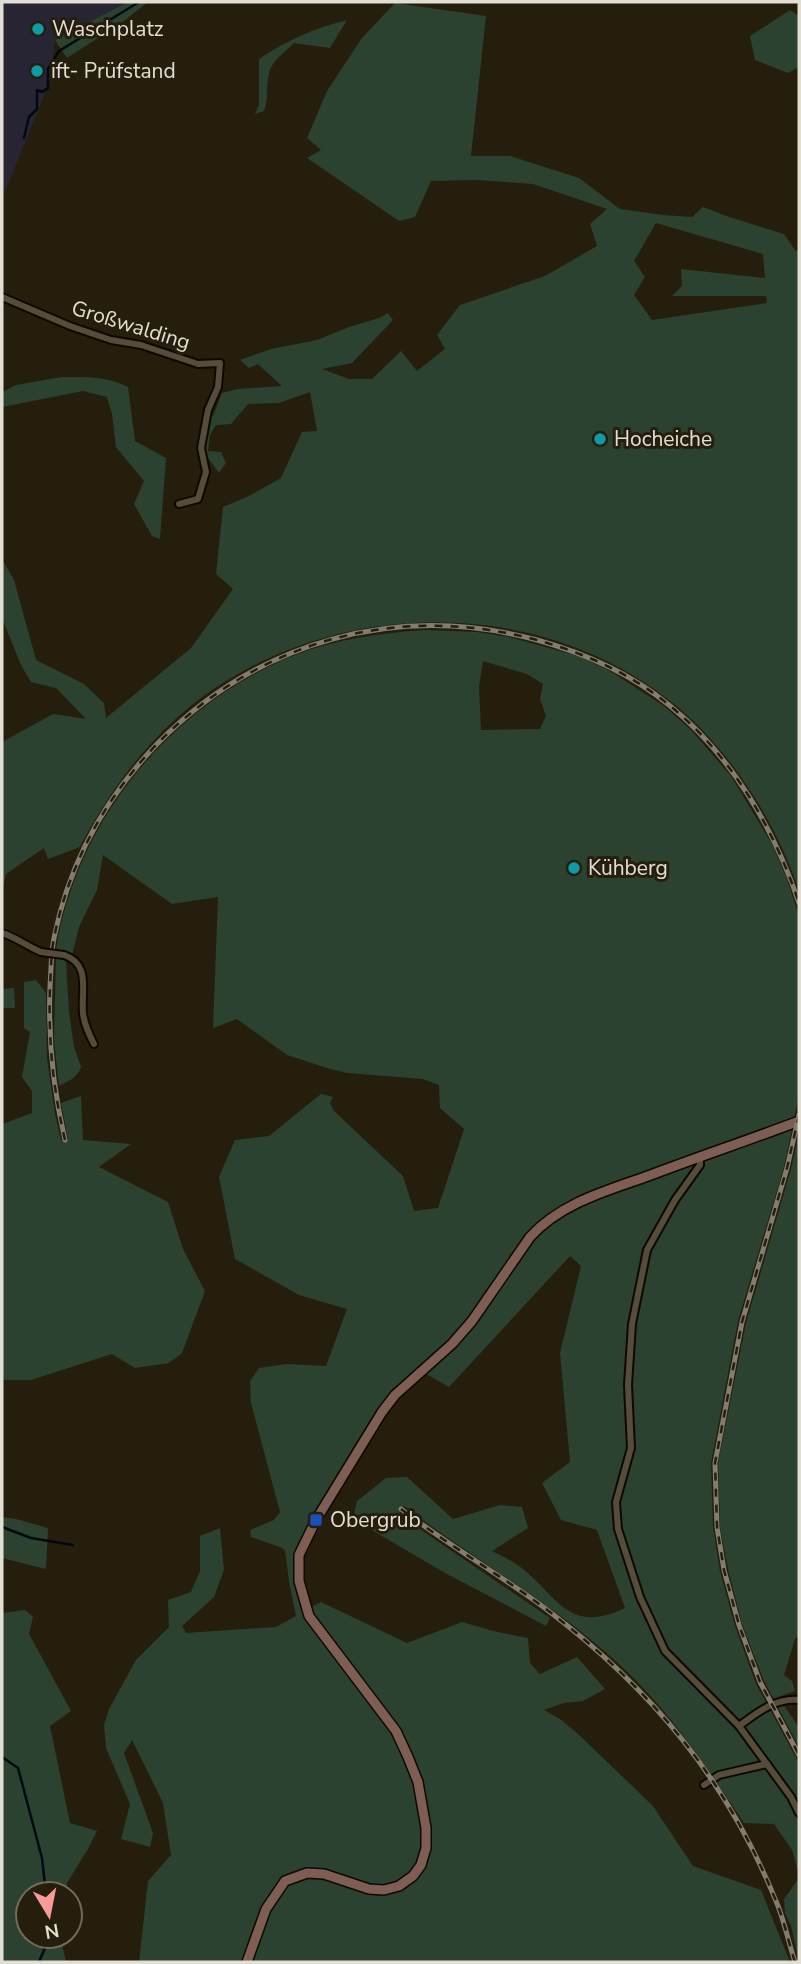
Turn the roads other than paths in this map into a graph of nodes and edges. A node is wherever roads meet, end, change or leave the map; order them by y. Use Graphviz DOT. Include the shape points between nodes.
graph roads {
  1 [pos="2,297"];
  2 [pos="179,504"];
  3 [pos="2,933"];
  4 [pos="94,1044"];
  5 [pos="799,1121"];
  6 [pos="700,1157"];
  7 [pos="799,1700"];
  8 [pos="739,1726"];
  9 [pos="767,1764"];
  10 [pos="704,1785"];
  11 [pos="799,1813"];
  12 [pos="247,1962"];
  1 -- 2 [label="street, Großwalding" via="111,340 198,365 220,363 201,448 206,472 198,499"];
  3 -- 4 [label="street, bridge" via="41,952 75,960 82,971 84,1022"];
  5 -- 6 [label="street"];
  6 -- 8 [label="street" via="700,1165 647,1250 632,1324 628,1385 631,1448 616,1502 618,1528 640,1597 665,1651"];
  6 -- 12 [label="street" via="561,1210 537,1229 472,1321 382,1412 316,1520 299,1555 304,1602 309,1616 396,1731 418,1782 426,1848 413,1876 384,1890 324,1874 307,1873 285,1881 266,1909"];
  7 -- 8 [label="street" via="788,1699 761,1710"];
  8 -- 9 [label="street"];
  9 -- 10 [label="street" via="719,1775"];
  9 -- 11 [label="street"];
}
